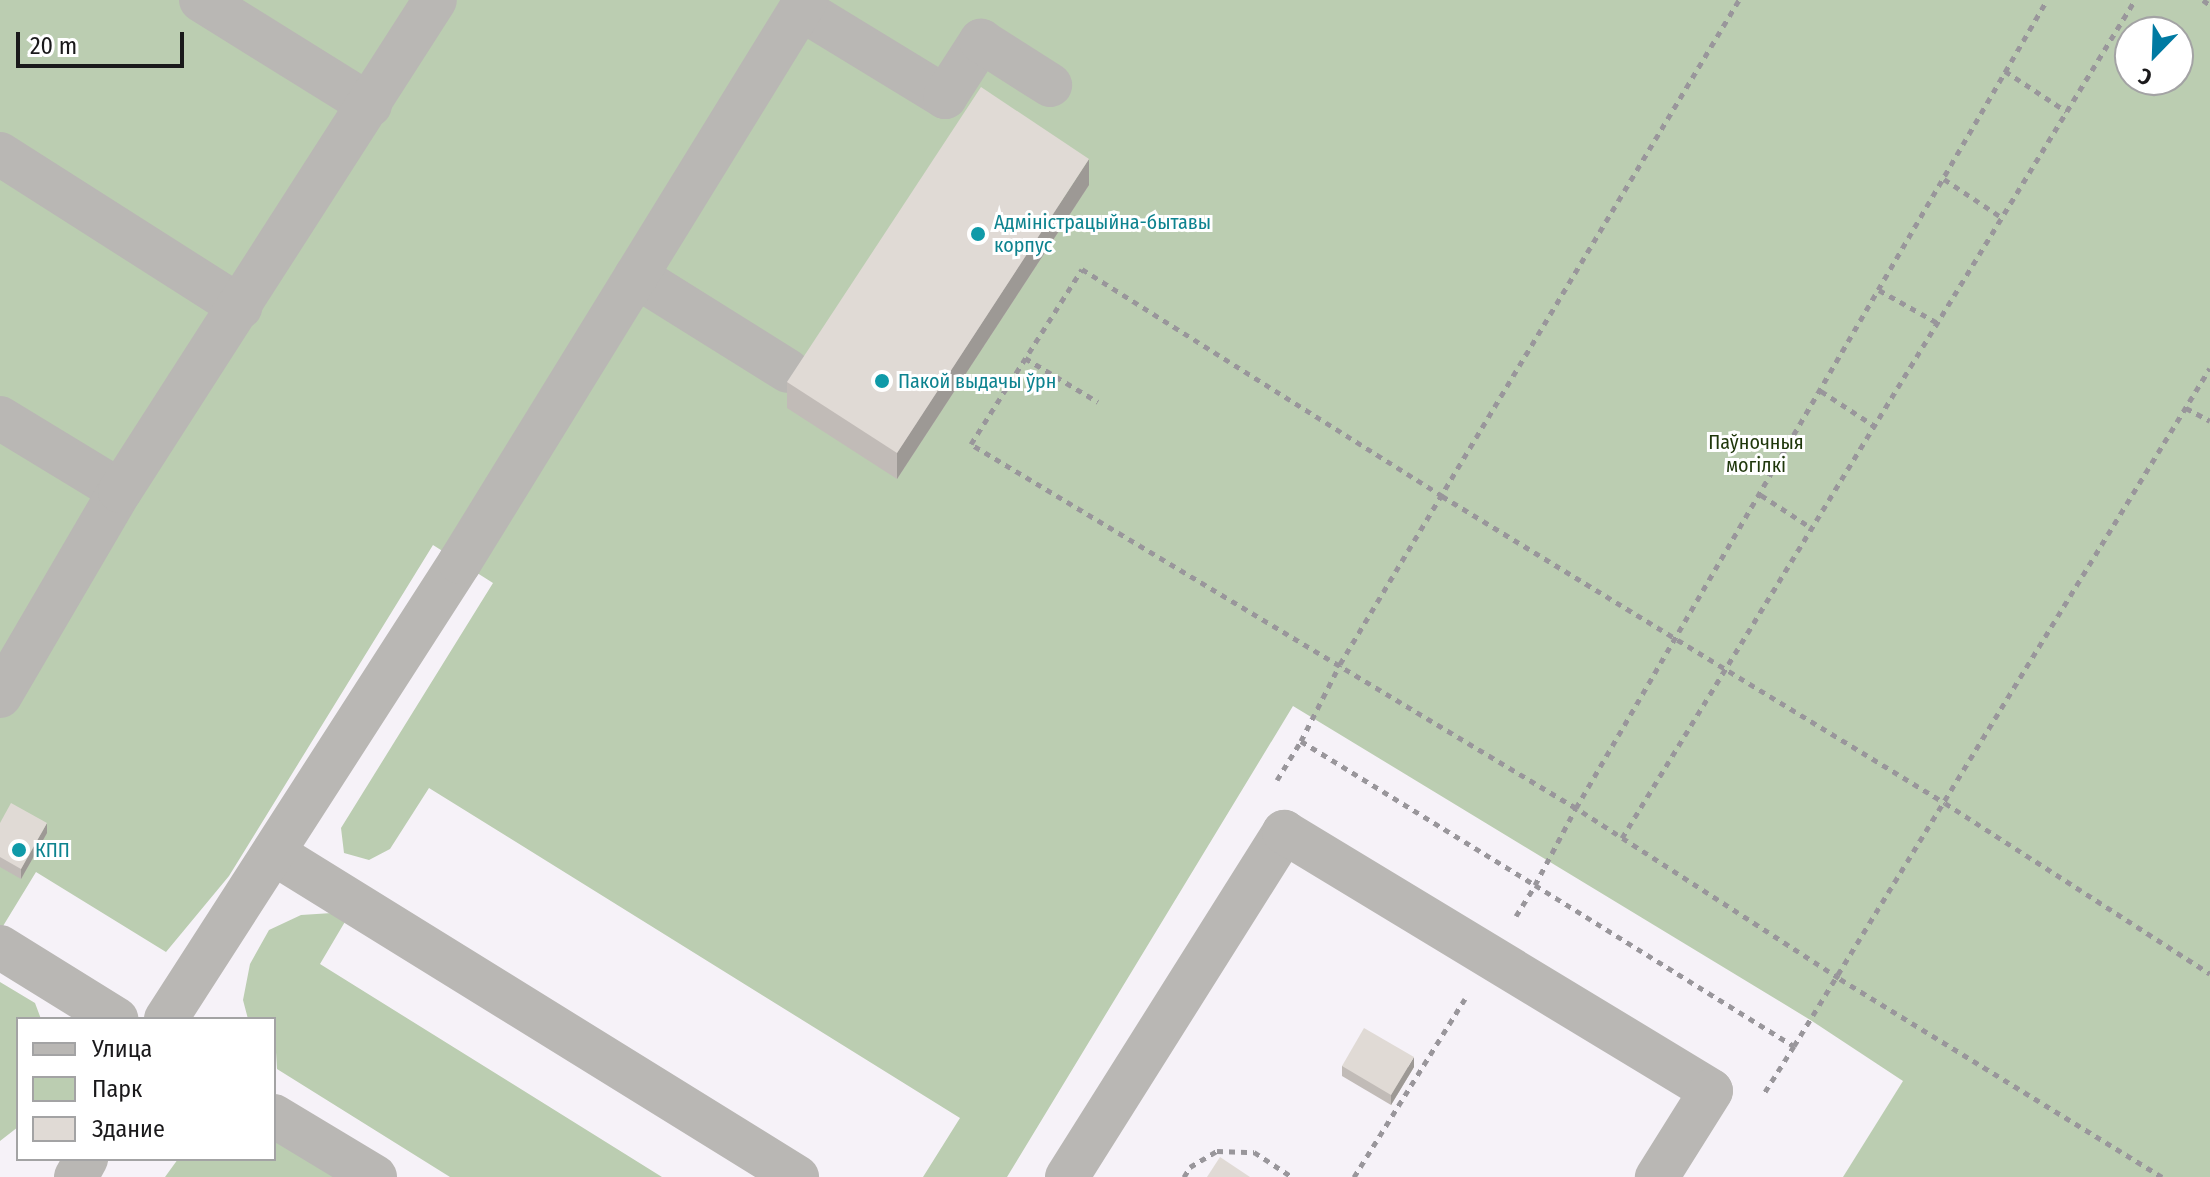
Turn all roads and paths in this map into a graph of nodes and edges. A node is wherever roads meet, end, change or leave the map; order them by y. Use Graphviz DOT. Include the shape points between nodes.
graph roads {
  1 [pos="201,0"];
  2 [pos="435,0"];
  3 [pos="1739,0"];
  4 [pos="2047,0"];
  5 [pos="2135,0"];
  6 [pos="2203,0"];
  7 [pos="804,4"];
  8 [pos="2210,5"];
  9 [pos="2005,71"];
  10 [pos="1050,85"];
  11 [pos="370,105"];
  12 [pos="2066,111"];
  13 [pos="0,154"];
  14 [pos="1944,179"];
  15 [pos="2001,217"];
  16 [pos="636,276"];
  17 [pos="1879,290"];
  18 [pos="240,307"];
  19 [pos="1936,322"];
  20 [pos="1025,358"];
  21 [pos="2210,368"];
  22 [pos="788,371"];
  23 [pos="1821,391"];
  24 [pos="1098,402"];
  25 [pos="2186,408"];
  26 [pos="0,418"];
  27 [pos="2210,421"];
  28 [pos="1873,425"];
  29 [pos="120,491"];
  30 [pos="1761,494"];
  31 [pos="1442,496"];
  32 [pos="1810,527"];
  33 [pos="1677,639"];
  34 [pos="1340,664"];
  35 [pos="1724,667"];
  36 [pos="0,696"];
  37 [pos="1301,741"];
  38 [pos="1276,782"];
  39 [pos="1945,803"];
  40 [pos="1576,808"];
  41 [pos="1622,838"];
  42 [pos="275,854"];
  43 [pos="1535,885"];
  44 [pos="0,947"];
  45 [pos="2210,974"];
  46 [pos="1839,978"];
  47 [pos="1470,992"];
  48 [pos="113,1017"];
  49 [pos="167,1017"];
  50 [pos="1794,1046"];
  51 [pos="1761,1098"];
  52 [pos="276,1117"];
  53 [pos="375,1177"];
  54 [pos="797,1177"];
  55 [pos="1067,1177"];
  56 [pos="1184,1177"];
  57 [pos="1292,1177"];
  58 [pos="1354,1177"];
  59 [pos="1657,1177"];
  60 [pos="2162,1177"];
  1 -- 11 [label="lane"];
  2 -- 11 [label="lane"];
  3 -- 31 [label="path"];
  4 -- 9 [label="path"];
  5 -- 12 [label="path"];
  6 -- 8 [label="path"];
  7 -- 10 [label="lane" via="945,97 981,41"];
  7 -- 16 [label="lane"];
  9 -- 12 [label="path"];
  9 -- 14 [label="path"];
  11 -- 18 [label="lane"];
  12 -- 15 [label="path"];
  13 -- 18 [label="lane"];
  14 -- 15 [label="path"];
  14 -- 17 [label="path"];
  15 -- 19 [label="path"];
  16 -- 22 [label="lane"];
  16 -- 42 [label="lane"];
  17 -- 19 [label="path"];
  17 -- 23 [label="path"];
  18 -- 29 [label="lane"];
  19 -- 28 [label="path"];
  20 -- 24 [label="path"];
  20 -- 31 [label="path" via="1082,269"];
  20 -- 34 [label="path" via="971,444"];
  21 -- 25 [label="path"];
  23 -- 28 [label="path"];
  23 -- 30 [label="path"];
  25 -- 27 [label="path"];
  25 -- 39 [label="path"];
  26 -- 29 [label="lane"];
  28 -- 32 [label="path"];
  29 -- 36 [label="lane"];
  30 -- 32 [label="path"];
  30 -- 33 [label="path"];
  31 -- 33 [label="path"];
  31 -- 34 [label="path"];
  32 -- 35 [label="path"];
  33 -- 35 [label="path"];
  33 -- 40 [label="path"];
  34 -- 37 [label="path"];
  34 -- 40 [label="path"];
  35 -- 39 [label="path"];
  35 -- 41 [label="path"];
  37 -- 38 [label="path"];
  37 -- 43 [label="path"];
  39 -- 45 [label="path"];
  39 -- 46 [label="path"];
  40 -- 41 [label="path"];
  40 -- 43 [label="path"];
  41 -- 46 [label="path"];
  42 -- 49 [label="lane"];
  42 -- 54 [label="lane"];
  43 -- 50 [label="path"];
  44 -- 48 [label="lane"];
  46 -- 50 [label="path"];
  46 -- 60 [label="path"];
  47 -- 58 [label="path"];
  50 -- 51 [label="path"];
  52 -- 53 [label="lane"];
  55 -- 59 [label="lane" via="1284,832 1711,1091"];
  56 -- 57 [label="path" via="1190,1167 1217,1151 1254,1152"];
}
